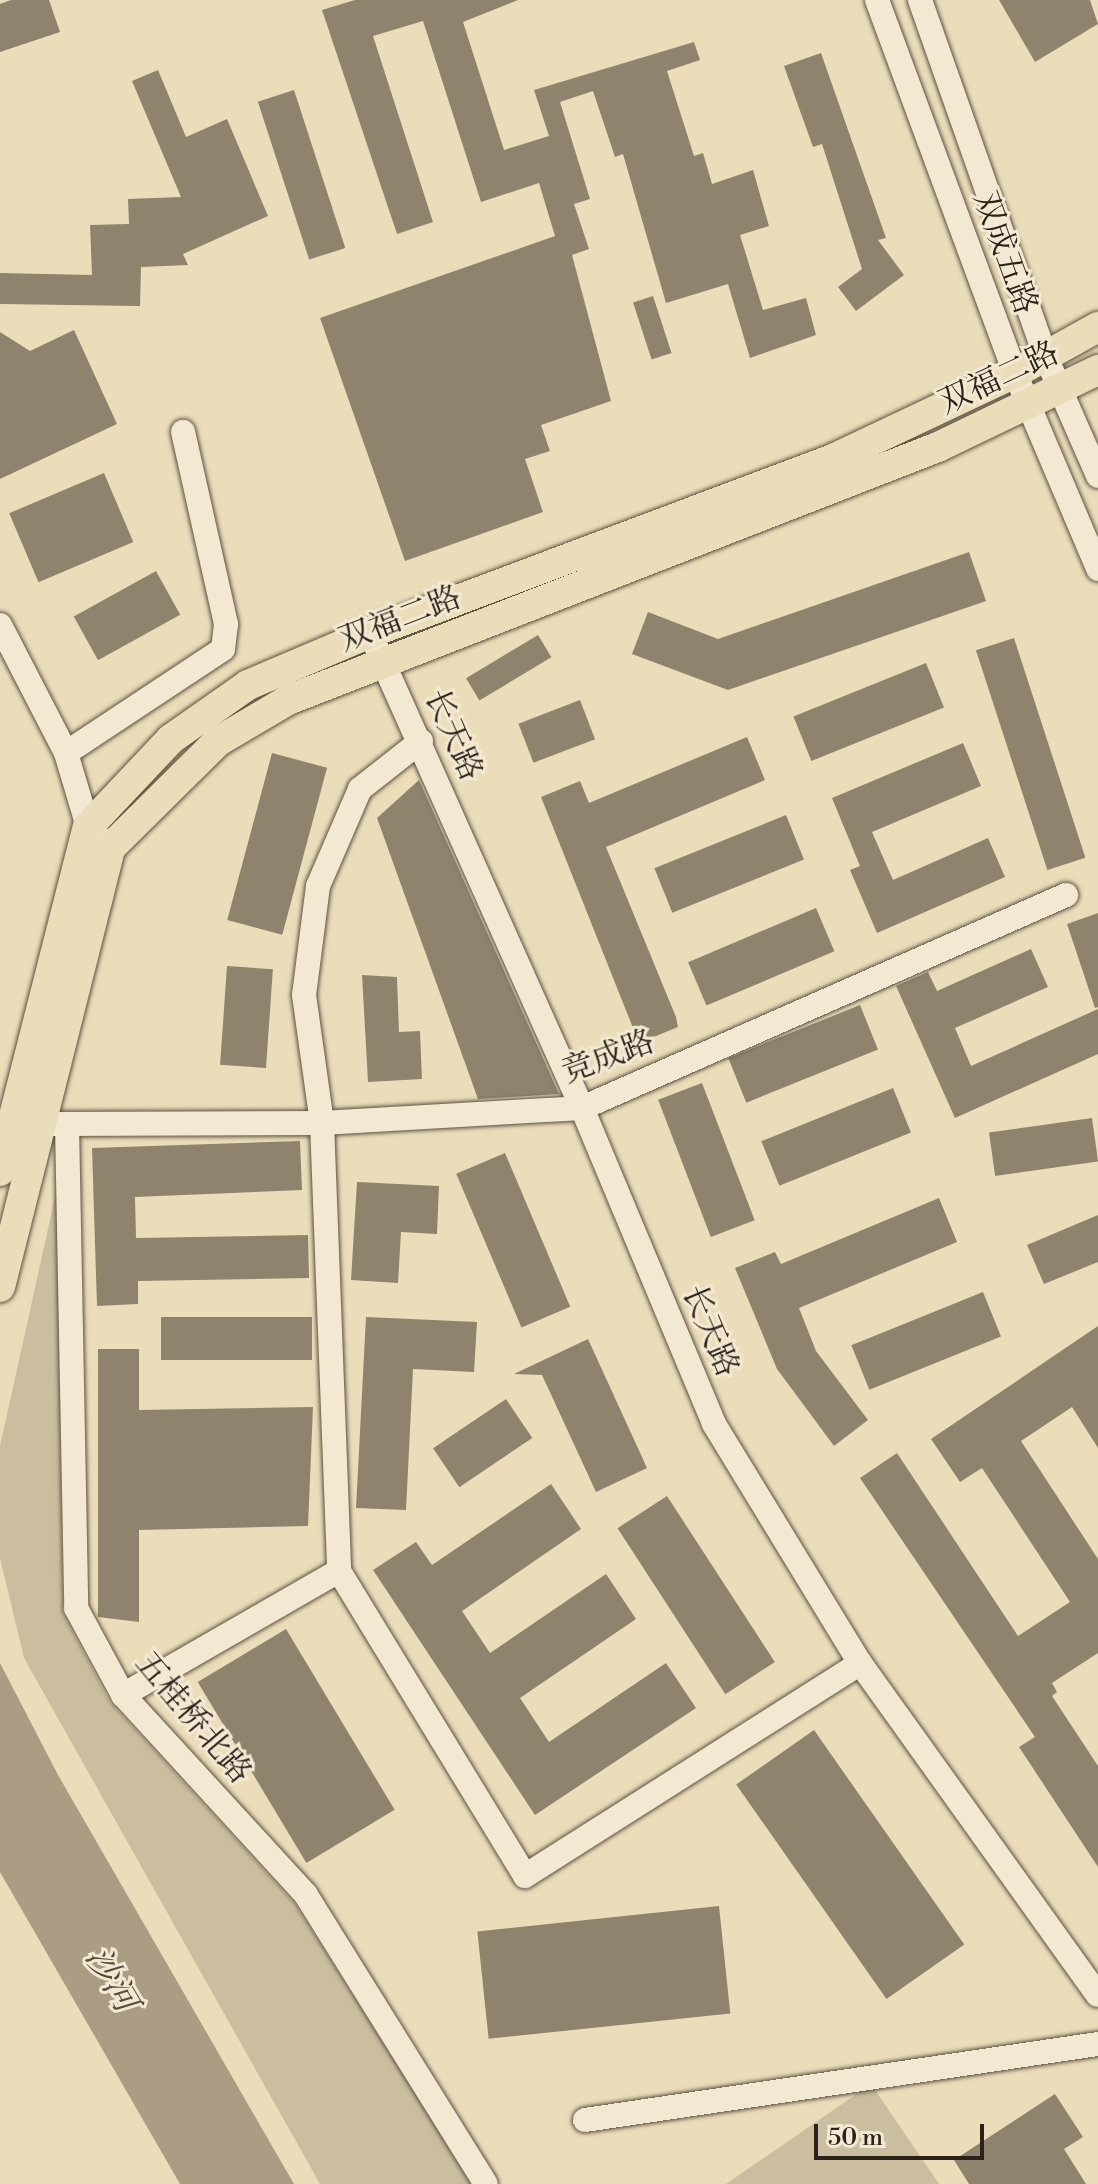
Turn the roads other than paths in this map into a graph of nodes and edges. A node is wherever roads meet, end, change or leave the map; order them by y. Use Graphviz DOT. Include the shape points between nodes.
graph roads {
  1 [pos="877,0"];
  2 [pos="920,0"];
  3 [pos="1098,327"];
  4 [pos="1045,355"];
  5 [pos="1098,370"];
  6 [pos="1015,373"];
  7 [pos="1061,391"];
  8 [pos="1028,407"];
  9 [pos="183,432"];
  10 [pos="1098,476"];
  11 [pos="1098,569"];
  12 [pos="0,625"];
  13 [pos="370,633"];
  14 [pos="385,664"];
  15 [pos="421,741"];
  16 [pos="66,753"];
  17 [pos="88,827"];
  18 [pos="110,848"];
  19 [pos="1066,895"];
  20 [pos="582,1108"];
  21 [pos="322,1123"];
  22 [pos="39,1126"];
  23 [pos="0,1171"];
  24 [pos="0,1287"];
  25 [pos="339,1571"];
  26 [pos="860,1663"];
  27 [pos="123,1695"];
  28 [pos="1098,1995"];
  29 [pos="1098,2044"];
  30 [pos="585,2120"];
  31 [pos="486,2184"];
  1 -- 6 [label="street, 双成五路"];
  2 -- 4 [label="street, 双成五路"];
  3 -- 4 [label="main road, 双福二路"];
  4 -- 6 [label="main road, 双福二路"];
  4 -- 7 [label="street, 双成五路"];
  5 -- 7 [label="main road, 双福二路"];
  6 -- 8 [label="street, 双成五路"];
  6 -- 13 [label="main road, 双福二路" via="833,459"];
  7 -- 8 [label="main road, 双福二路"];
  7 -- 10 [label="street, 双成五路"];
  8 -- 11 [label="street, 双成五路"];
  8 -- 14 [label="main road, 双福二路"];
  9 -- 16 [label="street" via="226,624 223,649"];
  12 -- 16 [label="street"];
  13 -- 14 [label="street, 长天路"];
  13 -- 17 [label="main road, 双福二路" via="248,685 204,714 171,739"];
  14 -- 15 [label="street, 长天路"];
  14 -- 18 [label="main road, 双福二路" via="288,700 217,742"];
  15 -- 20 [label="street, 长天路"];
  15 -- 21 [label="street" via="360,789 318,886 304,995"];
  16 -- 17 [label="street"];
  17 -- 18 [label="street"];
  17 -- 22 [label="main road, 双福二路"];
  18 -- 22 [label="main road, 双福二路"];
  19 -- 20 [label="street, 竞成路"];
  20 -- 21 [label="street, 竞成路"];
  20 -- 26 [label="street, 长天路" via="714,1424"];
  21 -- 22 [label="street, 竞成路"];
  21 -- 25 [label="street"];
  22 -- 23 [label="main road"];
  22 -- 24 [label="main road, 双福二路"];
  22 -- 27 [label="street, 五桂桥北路" via="76,1608"];
  25 -- 26 [label="street" via="525,1876"];
  25 -- 27 [label="street"];
  26 -- 28 [label="street, 长天路"];
  27 -- 31 [label="street, 五桂桥北路" via="306,1895"];
  29 -- 30 [label="street"];
}
